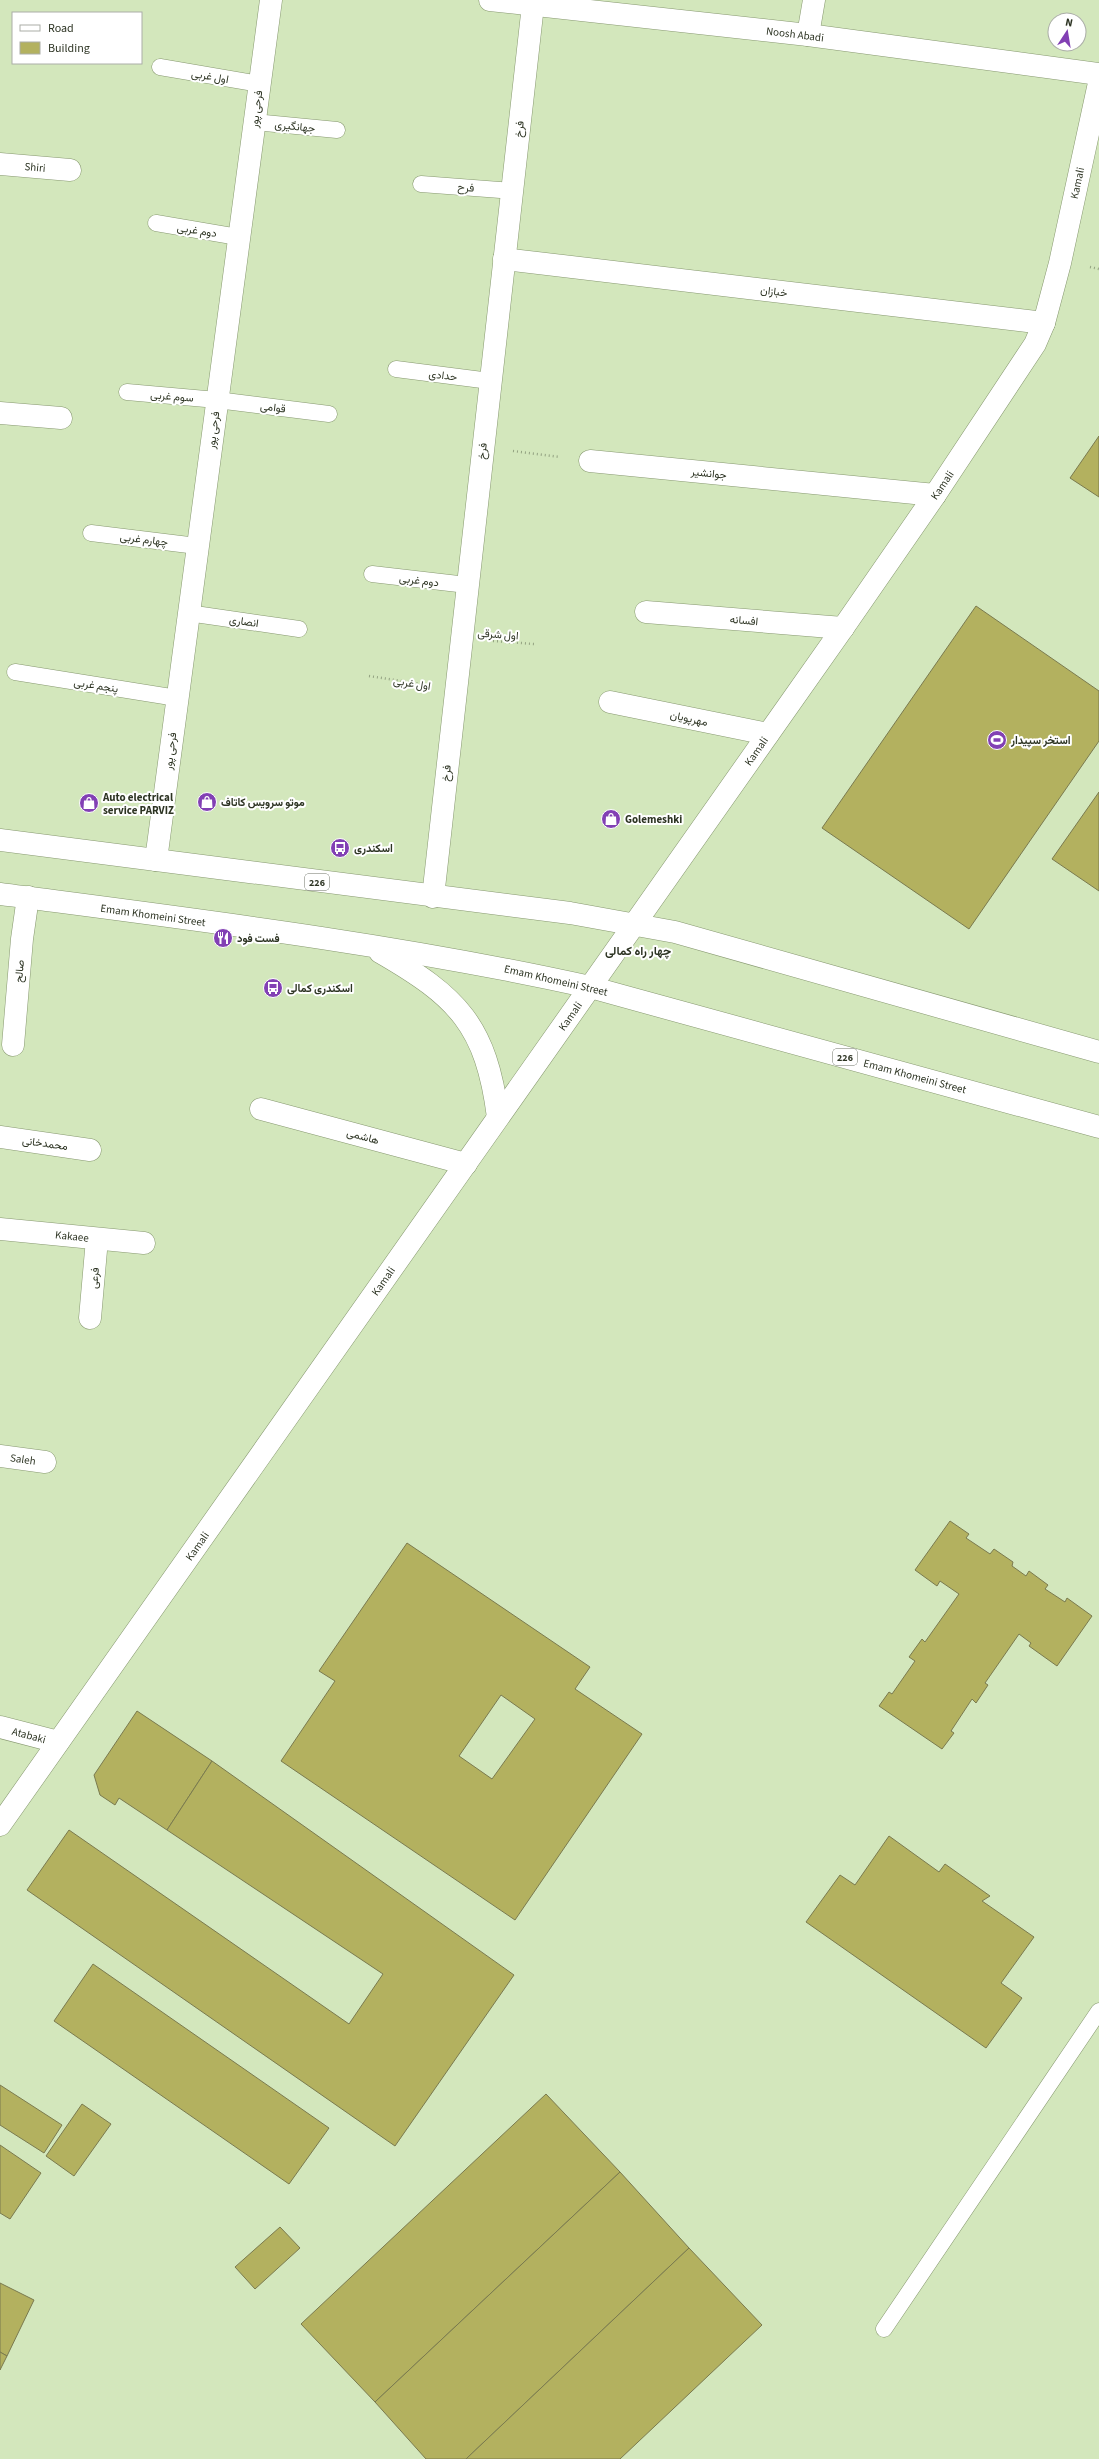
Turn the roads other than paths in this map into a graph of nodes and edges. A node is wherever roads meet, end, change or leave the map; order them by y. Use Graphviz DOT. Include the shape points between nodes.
graph roads {
  1 [pos="271,0"];
  2 [pos="490,0"];
  3 [pos="814,0"];
  4 [pos="533,5"];
  5 [pos="808,36"];
  6 [pos="160,67"];
  7 [pos="259,84"];
  8 [pos="1099,84"];
  9 [pos="254,122"];
  10 [pos="337,130"];
  11 [pos="0,164"];
  12 [pos="70,170"];
  13 [pos="421,184"];
  14 [pos="512,191"];
  15 [pos="156,223"];
  16 [pos="238,237"];
  17 [pos="504,259"];
  18 [pos="1044,323"];
  19 [pos="396,369"];
  20 [pos="490,381"];
  21 [pos="127,392"];
  22 [pos="217,400"];
  23 [pos="0,413"];
  24 [pos="330,414"];
  25 [pos="61,418"];
  26 [pos="590,461"];
  27 [pos="935,495"];
  28 [pos="91,533"];
  29 [pos="198,546"];
  30 [pos="372,574"];
  31 [pos="467,585"];
  32 [pos="646,612"];
  33 [pos="188,613"];
  34 [pos="843,628"];
  35 [pos="299,629"];
  36 [pos="15,672"];
  37 [pos="177,698"];
  38 [pos="610,702"];
  39 [pos="768,734"];
  40 [pos="0,840"];
  41 [pos="156,860"];
  42 [pos="0,894"];
  43 [pos="28,897"];
  44 [pos="433,897"];
  45 [pos="633,924"];
  46 [pos="367,944"];
  47 [pos="590,987"];
  48 [pos="13,1045"];
  49 [pos="1099,1052"];
  50 [pos="261,1109"];
  51 [pos="498,1117"];
  52 [pos="1099,1127"];
  53 [pos="0,1137"];
  54 [pos="90,1150"];
  55 [pos="466,1164"];
  56 [pos="0,1229"];
  57 [pos="98,1239"];
  58 [pos="144,1243"];
  59 [pos="90,1318"];
  60 [pos="0,1456"];
  61 [pos="45,1462"];
  62 [pos="0,1727"];
  63 [pos="58,1742"];
  64 [pos="0,1825"];
  65 [pos="1099,2011"];
  66 [pos="884,2329"];
  1 -- 7 [label="street, فرحی پور"];
  2 -- 4 [label="street, Noosh Abadi"];
  3 -- 5 [label="street"];
  4 -- 5 [label="street, Noosh Abadi"];
  4 -- 14 [label="street, فرخ"];
  5 -- 8 [label="street, Noosh Abadi"];
  6 -- 7 [label="lane, اول غربی"];
  7 -- 9 [label="street, فرحی پور"];
  8 -- 18 [label="street, Kamali" via="1060,263"];
  9 -- 10 [label="lane, جهانگیری"];
  9 -- 16 [label="street, فرحی پور"];
  11 -- 12 [label="street, Shiri"];
  13 -- 14 [label="lane, فرح"];
  14 -- 17 [label="street, فرخ"];
  15 -- 16 [label="lane, دوم غربی"];
  16 -- 22 [label="street, فرحی پور"];
  17 -- 18 [label="street, خبازان"];
  17 -- 20 [label="street, فرخ"];
  18 -- 27 [label="street, Kamali" via="1035,344"];
  19 -- 20 [label="lane, حدادی"];
  20 -- 31 [label="street, فرخ"];
  21 -- 22 [label="lane, سوم غربی"];
  22 -- 24 [label="lane, قوامی"];
  22 -- 29 [label="street, فرحی پور"];
  23 -- 25 [label="street"];
  26 -- 27 [label="street, جوانشیر"];
  27 -- 34 [label="street, Kamali"];
  28 -- 29 [label="lane, چهارم غربی"];
  29 -- 33 [label="street, فرحی پور"];
  30 -- 31 [label="lane, دوم غربی"];
  31 -- 44 [label="street, فرخ"];
  32 -- 34 [label="street, افسانه"];
  33 -- 35 [label="lane, انصاری"];
  33 -- 37 [label="street, فرحی پور"];
  34 -- 39 [label="street, Kamali"];
  36 -- 37 [label="lane, پنجم غربی"];
  37 -- 41 [label="street, فرحی پور"];
  38 -- 39 [label="street, مهرپویان"];
  39 -- 45 [label="street, Kamali"];
  40 -- 41 [label="street, 226"];
  41 -- 44 [label="street, 226"];
  42 -- 43 [label="street, Emam Khomeini Street / 226"];
  43 -- 46 [label="street, Emam Khomeini Street / 226"];
  43 -- 48 [label="street, صالح"];
  44 -- 45 [label="street, 226" via="570,913"];
  45 -- 47 [label="street, Kamali"];
  45 -- 49 [label="street, 226" via="675,932"];
  46 -- 47 [label="street, Emam Khomeini Street / 226" via="510,969"];
  46 -- 51 [label="street" via="421,976 444,994 465,1017 484,1054 494,1081"];
  47 -- 51 [label="street, Kamali"];
  47 -- 52 [label="street, Emam Khomeini Street / 226"];
  50 -- 55 [label="street, هاشمی"];
  51 -- 55 [label="street, Kamali"];
  53 -- 54 [label="street, محمدخانی"];
  55 -- 63 [label="street, Kamali"];
  56 -- 57 [label="street, Kakaee"];
  57 -- 58 [label="street, Kakaee"];
  57 -- 59 [label="street, فرعی"];
  60 -- 61 [label="street, Saleh"];
  62 -- 63 [label="street, Atabaki"];
  63 -- 64 [label="street, Kamali"];
  65 -- 66 [label="lane"];
}
